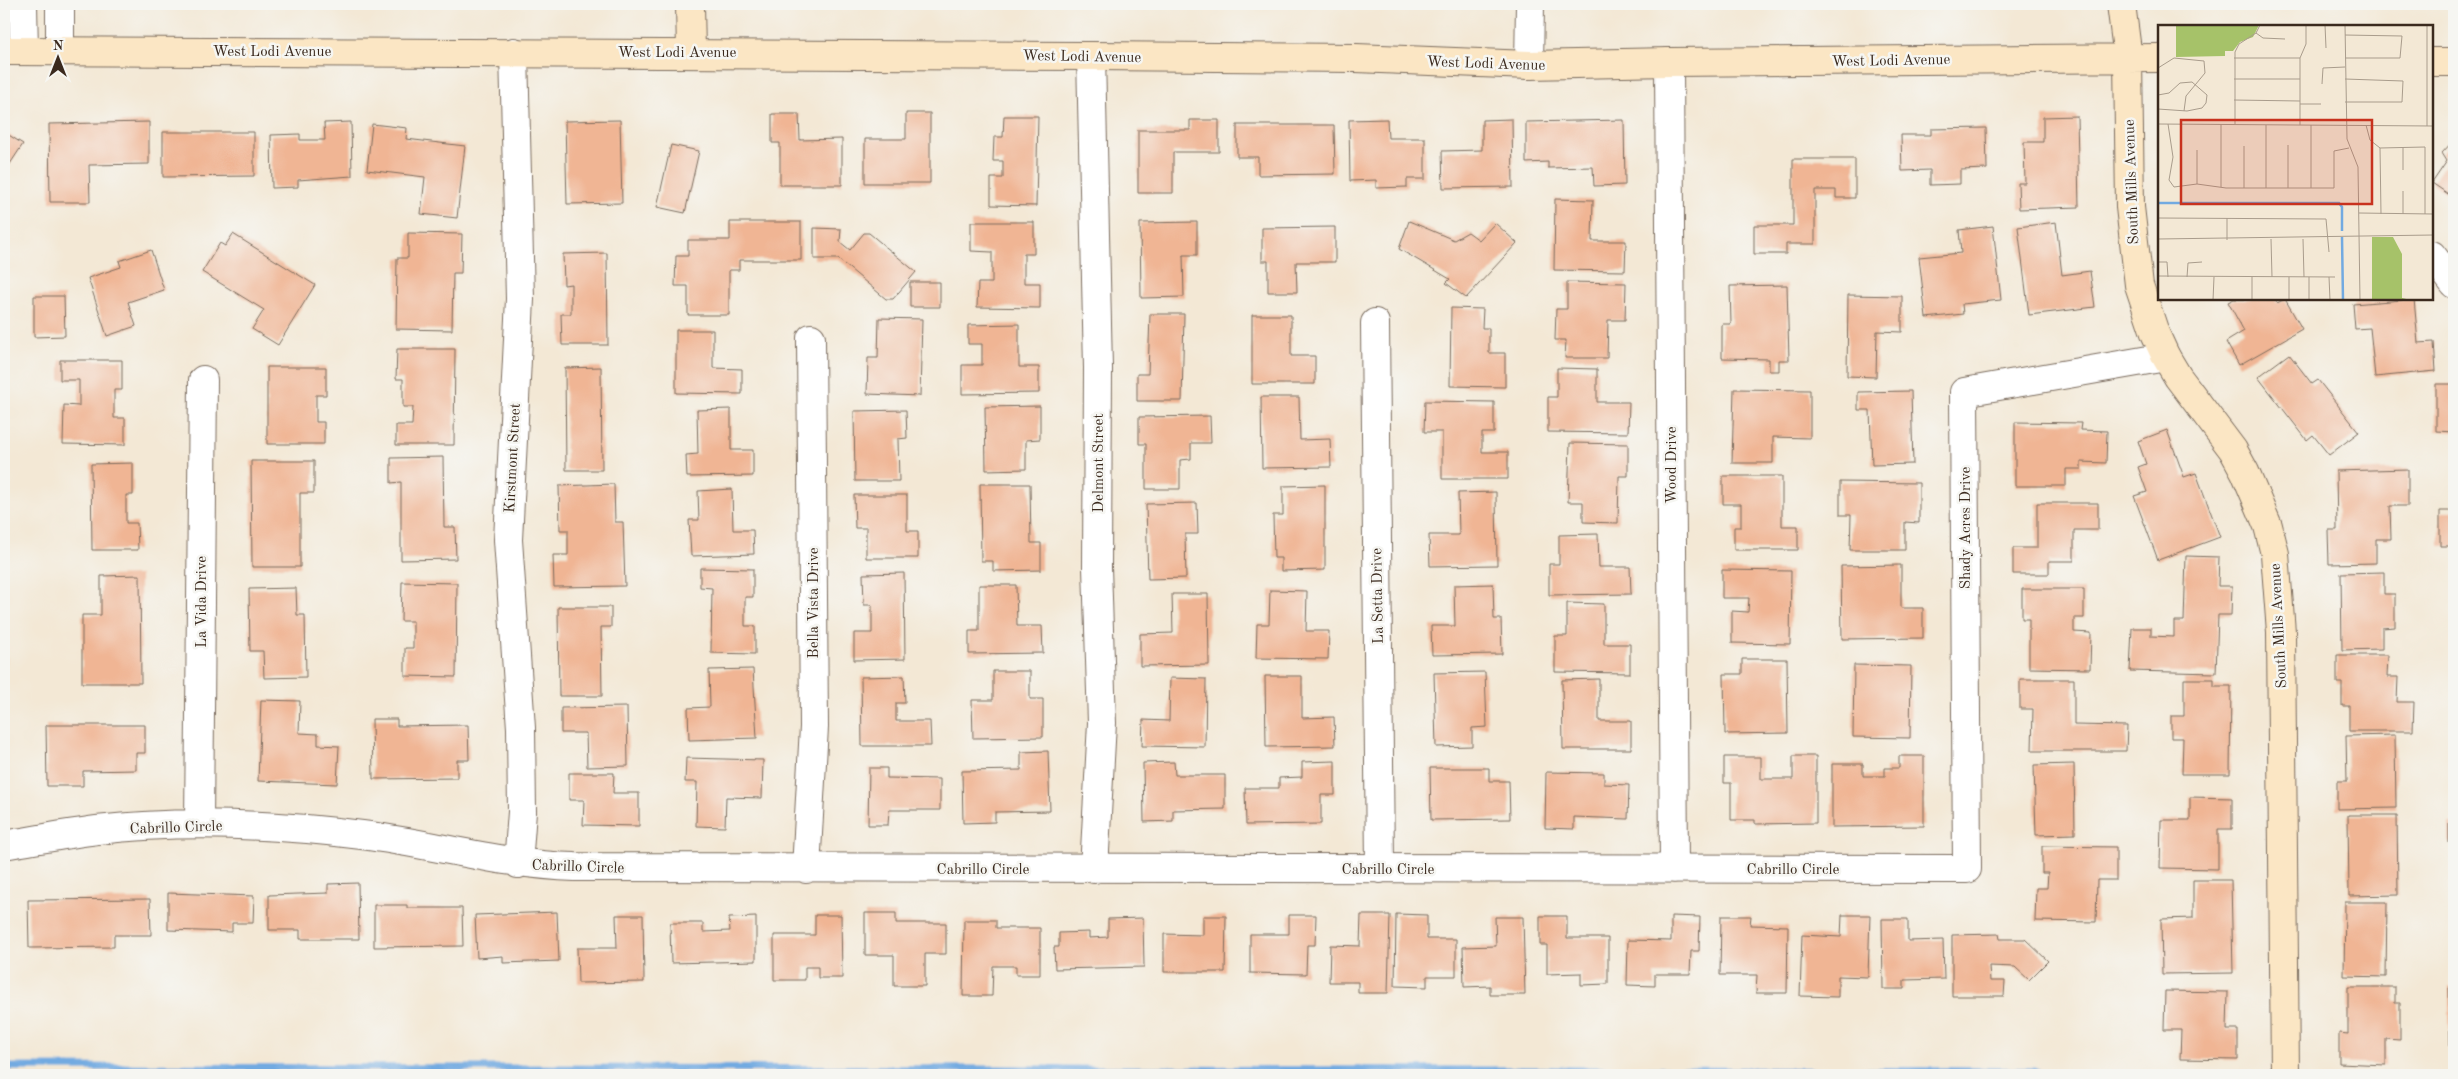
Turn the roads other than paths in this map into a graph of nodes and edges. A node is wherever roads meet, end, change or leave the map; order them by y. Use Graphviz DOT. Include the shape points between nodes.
graph roads {
  1 [pos="23,4"];
  2 [pos="60,4"];
  3 [pos="690,4"];
  4 [pos="1530,4"];
  5 [pos="2121,4"];
  6 [pos="14,51"];
  7 [pos="60,51"];
  8 [pos="514,52"];
  9 [pos="691,52"];
  10 [pos="1091,56"];
  11 [pos="2128,58"];
  12 [pos="2158,58"];
  13 [pos="1669,62"];
  14 [pos="2433,62"];
  15 [pos="2454,62"];
  16 [pos="1529,66"];
  17 [pos="2433,256"];
  18 [pos="2454,284"];
  19 [pos="1374,323"];
  20 [pos="811,338"];
  21 [pos="2166,356"];
  22 [pos="203,380"];
  23 [pos="199,824"];
  24 [pos="4,845"];
  25 [pos="518,864"];
  26 [pos="806,869"];
  27 [pos="1094,869"];
  28 [pos="1380,869"];
  29 [pos="1674,869"];
  30 [pos="1967,869"];
  31 [pos="2285,1075"];
  1 -- 6 [label="street"];
  2 -- 7 [label="street"];
  3 -- 9 [label="main road"];
  4 -- 16 [label="street"];
  5 -- 11 [label="main road, South Mills Avenue"];
  6 -- 7 [label="main road, West Lodi Avenue"];
  7 -- 8 [label="main road, West Lodi Avenue"];
  8 -- 9 [label="main road, West Lodi Avenue"];
  8 -- 25 [label="street, Kirstmont Street" via="520,300 508,540 521,728 522,812"];
  9 -- 10 [label="main road, West Lodi Avenue"];
  10 -- 16 [label="main road, West Lodi Avenue" via="1356,58"];
  10 -- 27 [label="street, Delmont Street" via="1102,723"];
  11 -- 12 [label="main road, West Lodi Avenue"];
  11 -- 13 [label="main road, West Lodi Avenue"];
  11 -- 21 [label="main road, South Mills Avenue" via="2130,207 2135,263 2150,318"];
  13 -- 16 [label="main road, West Lodi Avenue"];
  13 -- 29 [label="street, Wood Drive"];
  14 -- 15 [label="main road"];
  17 -- 18 [label="street"];
  19 -- 28 [label="street, La Setta Drive"];
  20 -- 26 [label="street, Bella Vista Drive" via="814,727"];
  21 -- 30 [label="street, Shady Acres Drive" via="1964,392"];
  21 -- 31 [label="main road, South Mills Avenue" via="2233,450 2268,526 2275,554 2281,632"];
  22 -- 23 [label="street, La Vida Drive"];
  23 -- 24 [label="street, Cabrillo Circle" via="98,830"];
  23 -- 25 [label="street, Cabrillo Circle" via="363,835"];
  25 -- 26 [label="street, Cabrillo Circle" via="575,868"];
  26 -- 27 [label="street, Cabrillo Circle"];
  27 -- 28 [label="street, Cabrillo Circle"];
  28 -- 29 [label="street, Cabrillo Circle"];
  29 -- 30 [label="street, Cabrillo Circle"];
}
